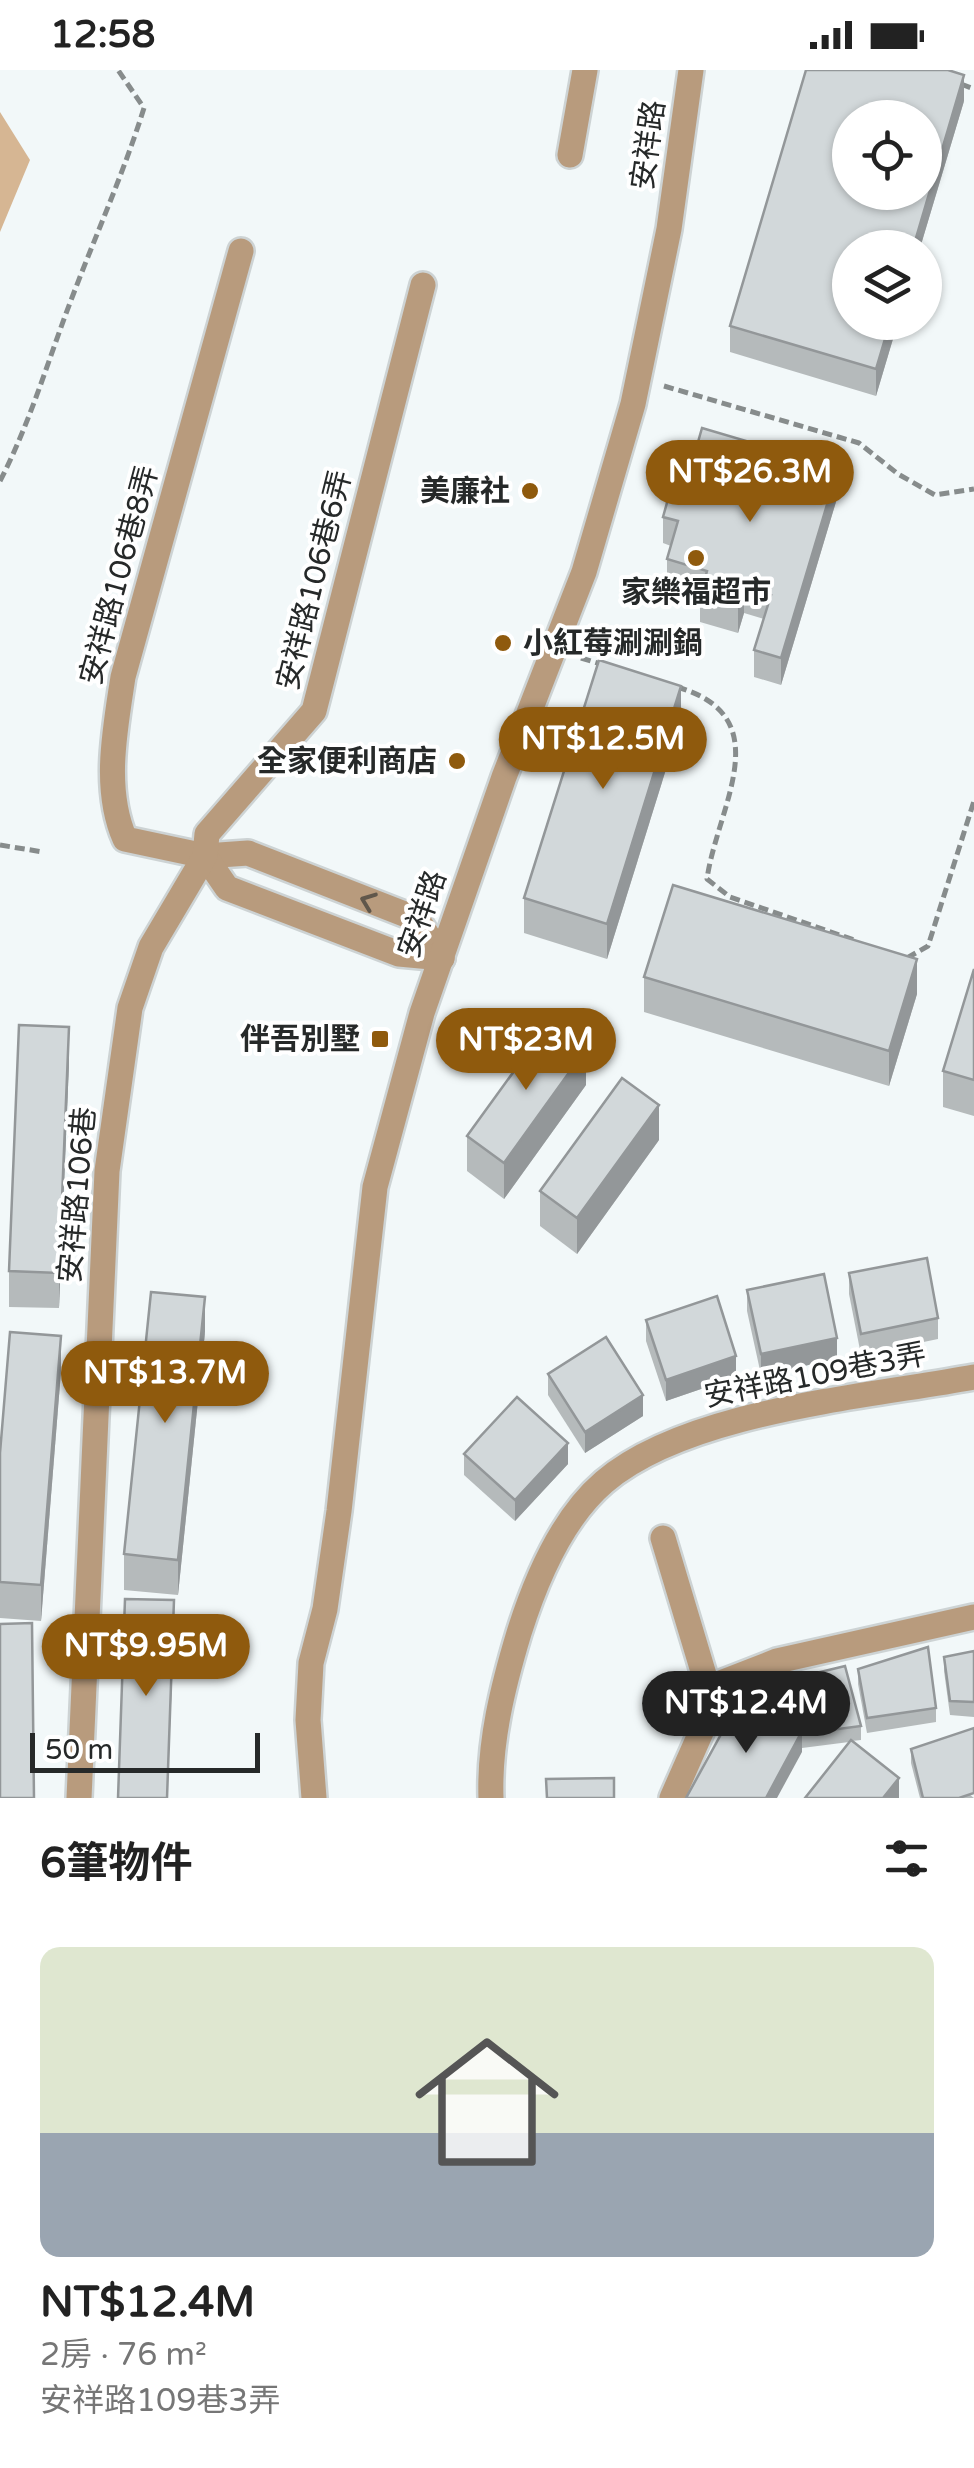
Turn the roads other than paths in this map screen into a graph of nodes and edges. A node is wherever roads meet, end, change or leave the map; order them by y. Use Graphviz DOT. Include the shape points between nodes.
graph roads {
  1 [pos="586,70"];
  2 [pos="691,70"];
  3 [pos="570,154"];
  4 [pos="241,252"];
  5 [pos="423,285"];
  6 [pos="204,856"];
  7 [pos="442,958"];
  8 [pos="974,1377"];
  9 [pos="664,1538"];
  10 [pos="974,1617"];
  11 [pos="708,1688"];
  12 [pos="79,1798"];
  13 [pos="314,1798"];
  14 [pos="491,1798"];
  15 [pos="672,1798"];
  1 -- 3 [label="street"];
  2 -- 7 [label="street, 安祥路" via="669,229 638,379 584,572"];
  4 -- 6 [label="street, 安祥路106巷8弄" via="123,677 114,736 113,812 125,839"];
  5 -- 6 [label="street, 安祥路106巷6弄" via="314,710 207,834"];
  6 -- 7 [label="street" via="227,888 399,954"];
  7 -- 6 [label="street, one-way" via="417,919 248,853"];
  6 -- 12 [label="street, 安祥路106巷" via="151,947 130,1008 107,1171"];
  7 -- 13 [label="street, 安祥路" via="375,1187 339,1511 311,1663"];
  8 -- 14 [label="street, 安祥路109巷3弄" via="699,1429 602,1483 567,1528 532,1592 502,1690"];
  9 -- 11 [label="street"];
  10 -- 11 [label="street" via="777,1662"];
  11 -- 15 [label="street" via="702,1730"];
}
